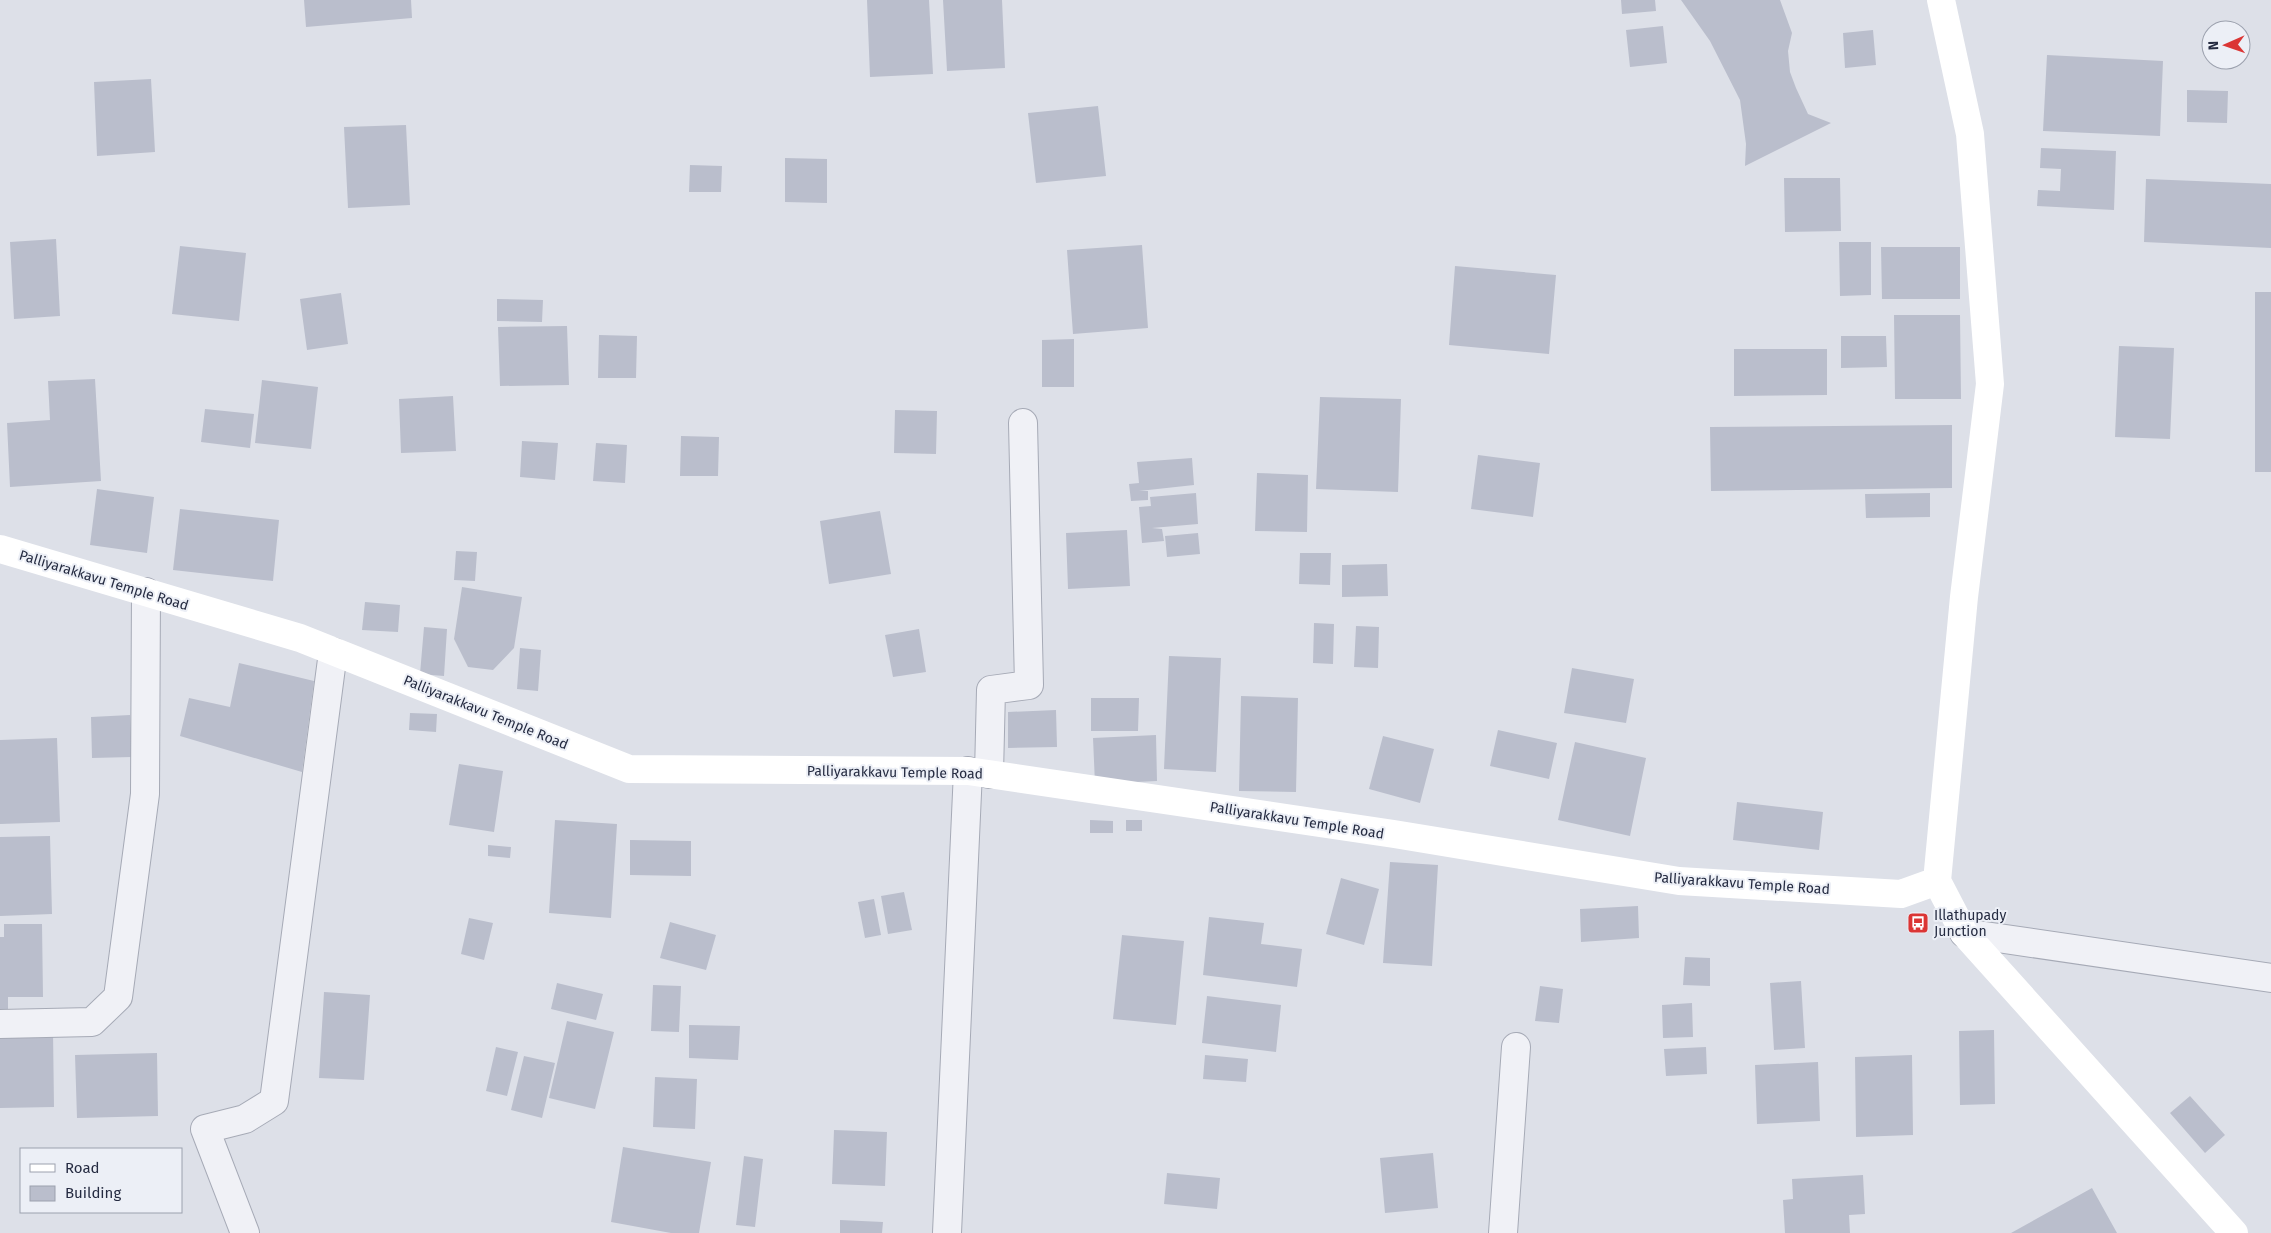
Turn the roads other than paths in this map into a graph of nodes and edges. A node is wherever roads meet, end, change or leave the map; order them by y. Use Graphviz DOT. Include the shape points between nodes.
graph roads {
  1 [pos="1941,0"];
  2 [pos="1023,423"];
  3 [pos="0,549"];
  4 [pos="146,592"];
  5 [pos="332,652"];
  6 [pos="978,772"];
  7 [pos="1937,881"];
  8 [pos="1964,933"];
  9 [pos="2271,978"];
  10 [pos="0,1024"];
  11 [pos="1516,1047"];
  12 [pos="245,1233"];
  13 [pos="947,1233"];
  14 [pos="1504,1233"];
  15 [pos="2234,1233"];
  1 -- 7 [label="street" via="1970,134 1990,384 1964,597"];
  2 -- 6 [label="street" via="1029,685 991,690"];
  3 -- 4 [label="street, Palliyarakkavu Temple Road"];
  4 -- 5 [label="street, Palliyarakkavu Temple Road" via="300,638"];
  4 -- 10 [label="street" via="145,794 118,998 92,1022"];
  5 -- 6 [label="street, Palliyarakkavu Temple Road" via="629,769"];
  5 -- 12 [label="street" via="274,1101 245,1119 204,1129"];
  6 -- 7 [label="street, Palliyarakkavu Temple Road" via="1394,834 1679,881 1901,894"];
  6 -- 13 [label="street"];
  7 -- 8 [label="street"];
  8 -- 9 [label="street"];
  8 -- 15 [label="street"];
  11 -- 14 [label="street"];
}
